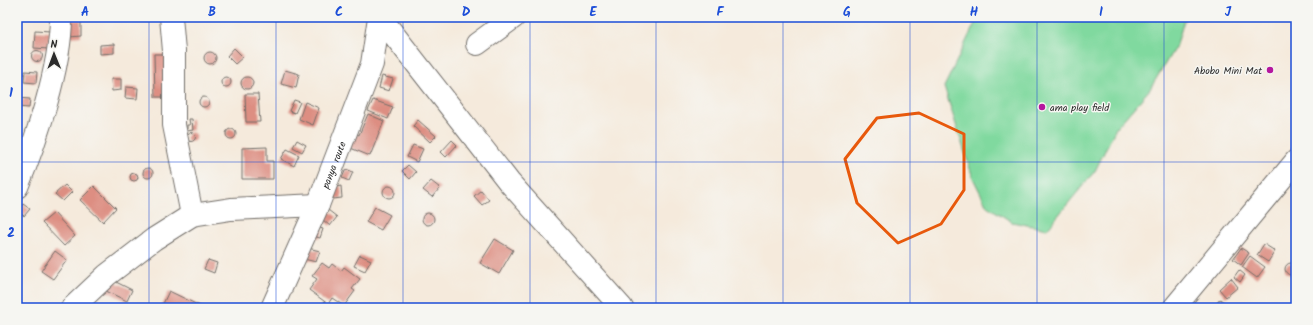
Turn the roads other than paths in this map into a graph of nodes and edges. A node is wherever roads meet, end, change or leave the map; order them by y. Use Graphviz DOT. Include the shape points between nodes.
graph roads {
  1 [pos="61,17"];
  2 [pos="171,17"];
  3 [pos="380,17"];
  4 [pos="514,17"];
  5 [pos="477,44"];
  6 [pos="1296,161"];
  7 [pos="17,187"];
  8 [pos="318,205"];
  9 [pos="192,215"];
  10 [pos="72,308"];
  11 [pos="272,308"];
  12 [pos="622,308"];
  13 [pos="1174,308"];
  1 -- 7 [label="street" via="61,36 47,98"];
  2 -- 9 [label="street" via="174,51 174,125"];
  3 -- 8 [label="street, panya route" via="372,64"];
  3 -- 12 [label="street" via="509,182"];
  4 -- 5 [label="street"];
  6 -- 13 [label="street"];
  8 -- 9 [label="street" via="231,209"];
  8 -- 11 [label="street, panya route"];
  9 -- 10 [label="street" via="154,238 107,275"];
}
